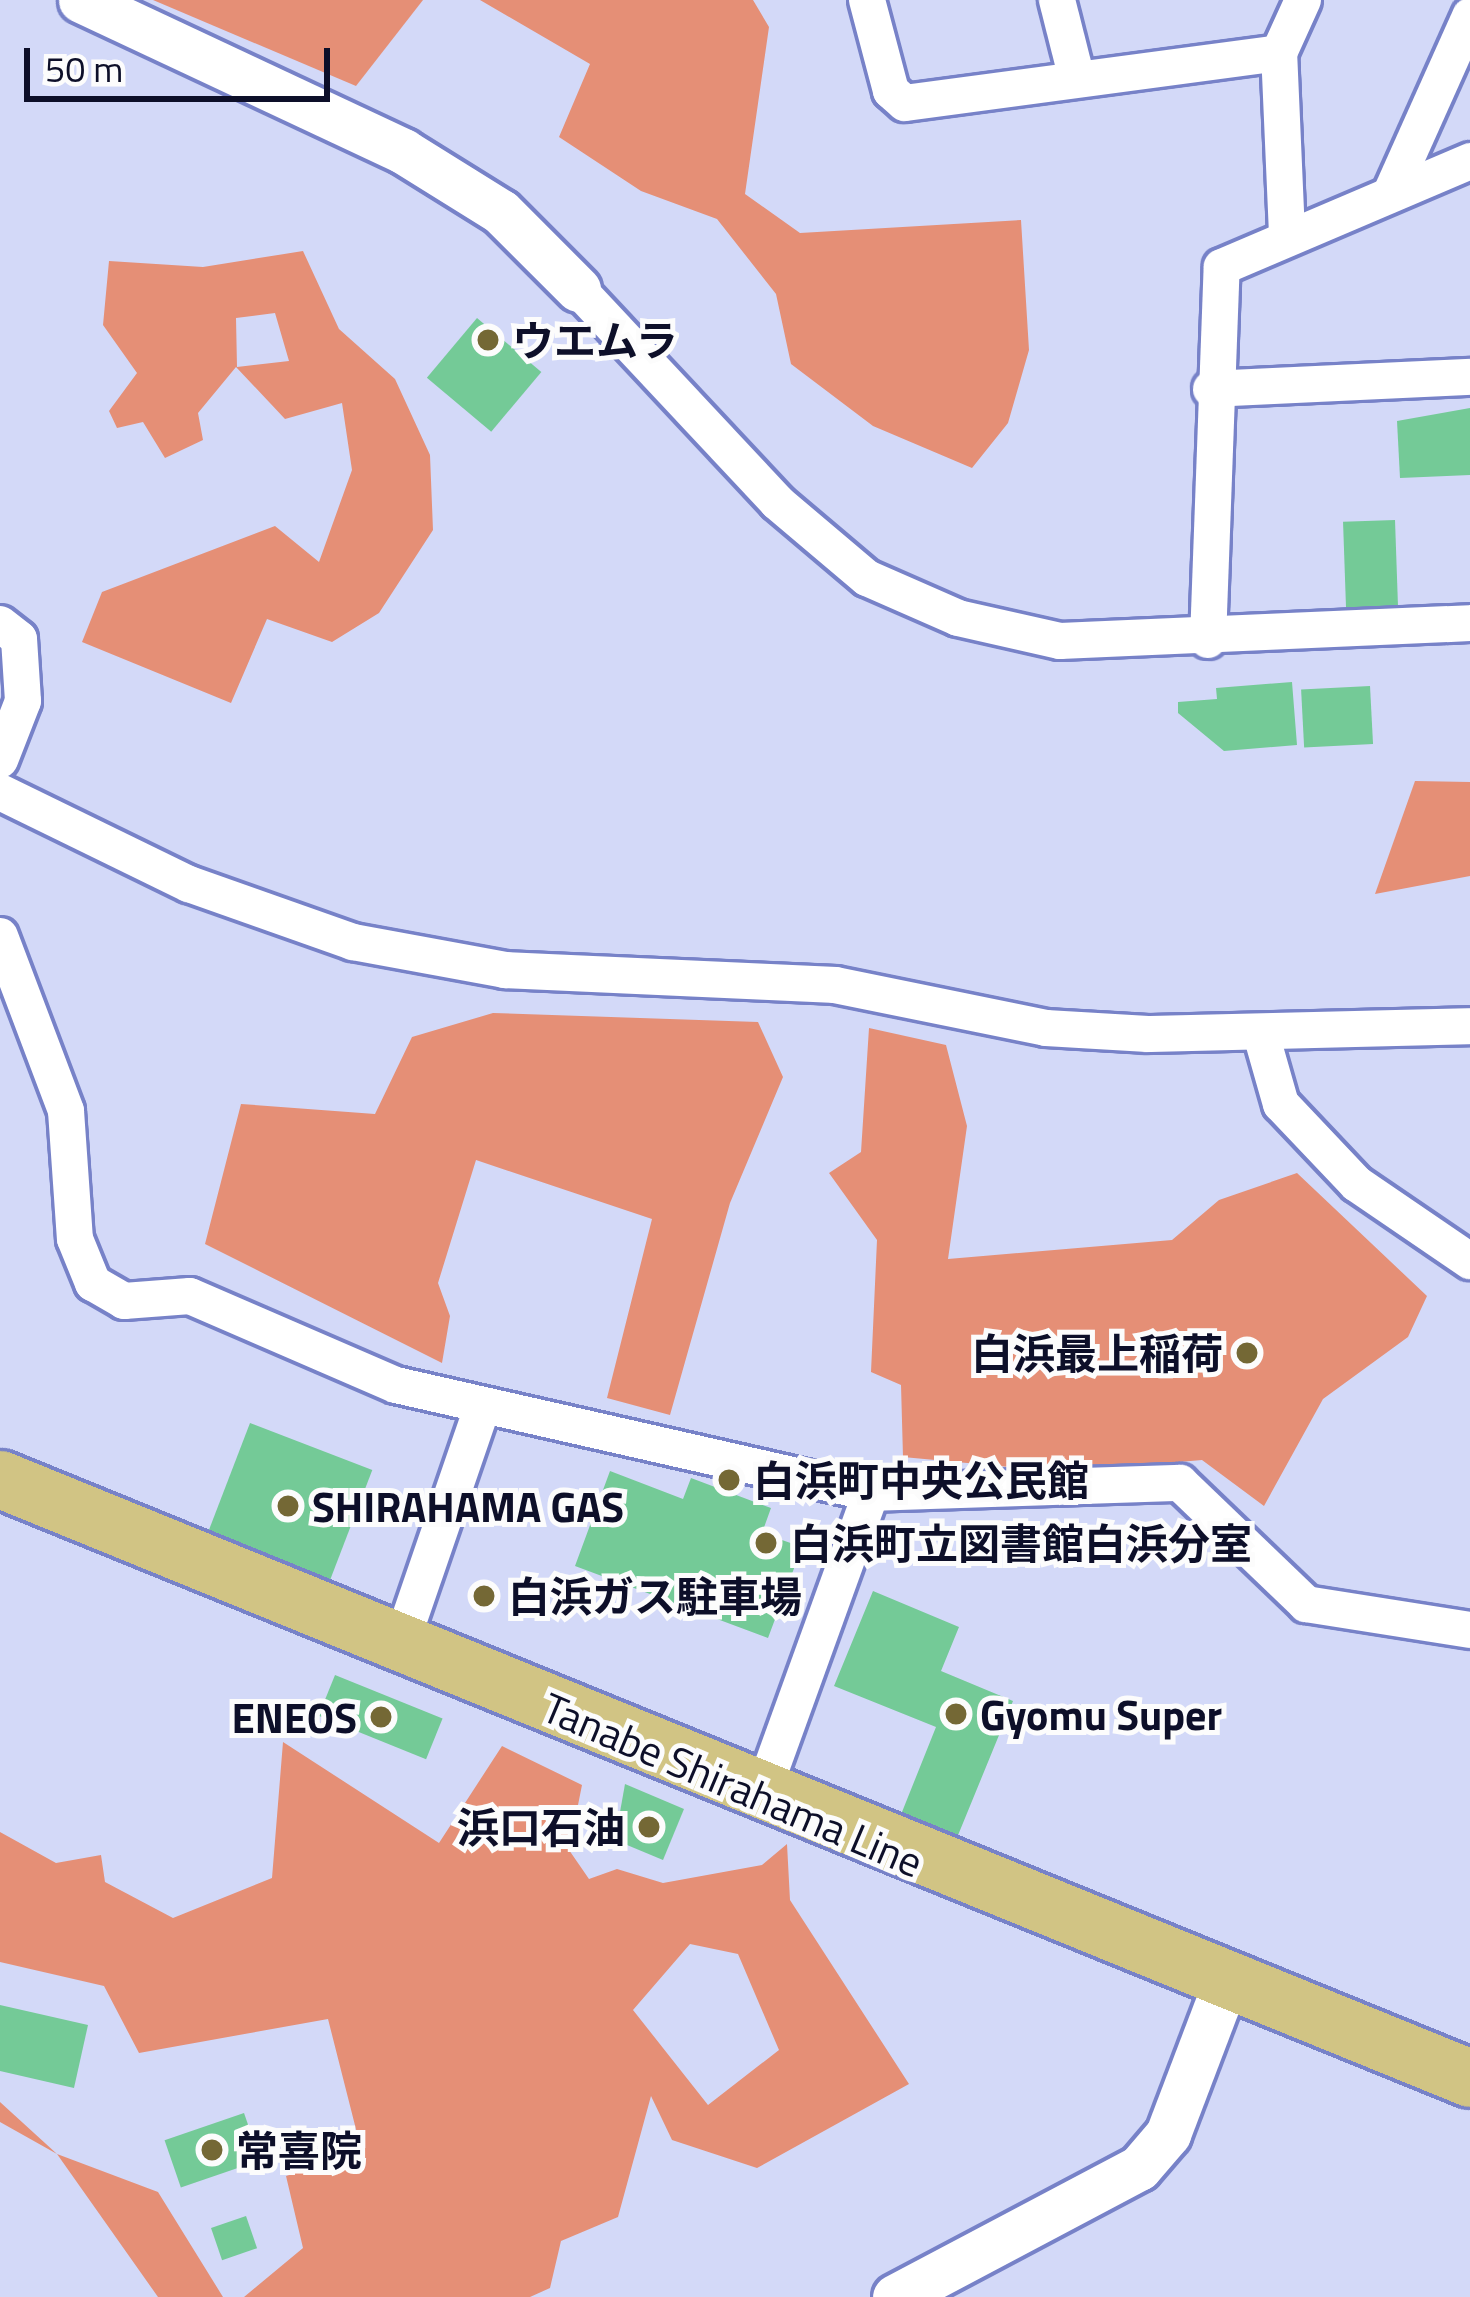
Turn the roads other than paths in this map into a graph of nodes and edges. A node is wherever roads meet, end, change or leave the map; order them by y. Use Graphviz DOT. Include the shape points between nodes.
graph roads {
  1 [pos="81,0"];
  2 [pos="867,0"];
  3 [pos="1057,0"];
  4 [pos="1303,0"];
  5 [pos="1470,16"];
  6 [pos="1279,53"];
  7 [pos="1076,75"];
  8 [pos="1470,161"];
  9 [pos="1391,193"];
  10 [pos="1287,234"];
  11 [pos="578,289"];
  12 [pos="1470,376"];
  13 [pos="1210,389"];
  14 [pos="1470,623"];
  15 [pos="0,624"];
  16 [pos="1208,640"];
  17 [pos="0,760"];
  18 [pos="0,792"];
  19 [pos="0,937"];
  20 [pos="1470,1026"];
  21 [pos="1262,1034"];
  22 [pos="1470,1261"];
  23 [pos="482,1408"];
  24 [pos="0,1479"];
  25 [pos="871,1493"];
  26 [pos="1470,1630"];
  27 [pos="400,1646"];
  28 [pos="762,1794"];
  29 [pos="1226,1981"];
  30 [pos="1470,2078"];
  31 [pos="899,2296"];
  1 -- 11 [label="street" via="403,151 501,212"];
  2 -- 7 [label="street" via="891,91 905,103"];
  3 -- 7 [label="street"];
  4 -- 6 [label="street"];
  5 -- 9 [label="street"];
  6 -- 7 [label="street"];
  6 -- 10 [label="street"];
  8 -- 9 [label="street"];
  9 -- 10 [label="street"];
  10 -- 13 [label="street" via="1222,267"];
  11 -- 16 [label="street" via="778,502 867,578 958,618 1060,641"];
  12 -- 13 [label="street"];
  13 -- 16 [label="street"];
  14 -- 16 [label="street"];
  15 -- 17 [label="street" via="19,639 23,701"];
  18 -- 21 [label="street" via="188,884 353,942 505,970 835,985 1046,1028"];
  19 -- 23 [label="street" via="66,1111 75,1239 94,1283 124,1301 190,1296 238,1310 310,1355"];
  20 -- 21 [label="street"];
  21 -- 22 [label="street" via="1281,1104 1357,1184"];
  23 -- 25 [label="street"];
  23 -- 27 [label="street"];
  24 -- 27 [label="main road, Tanabe Shirahama Line"];
  25 -- 26 [label="street" via="1180,1483 1232,1521 1260,1567 1306,1604"];
  25 -- 28 [label="street"];
  27 -- 28 [label="main road, Tanabe Shirahama Line"];
  28 -- 29 [label="main road, Tanabe Shirahama Line"];
  29 -- 30 [label="main road, Tanabe Shirahama Line"];
  29 -- 31 [label="street" via="1168,2134 1139,2168"];
}
